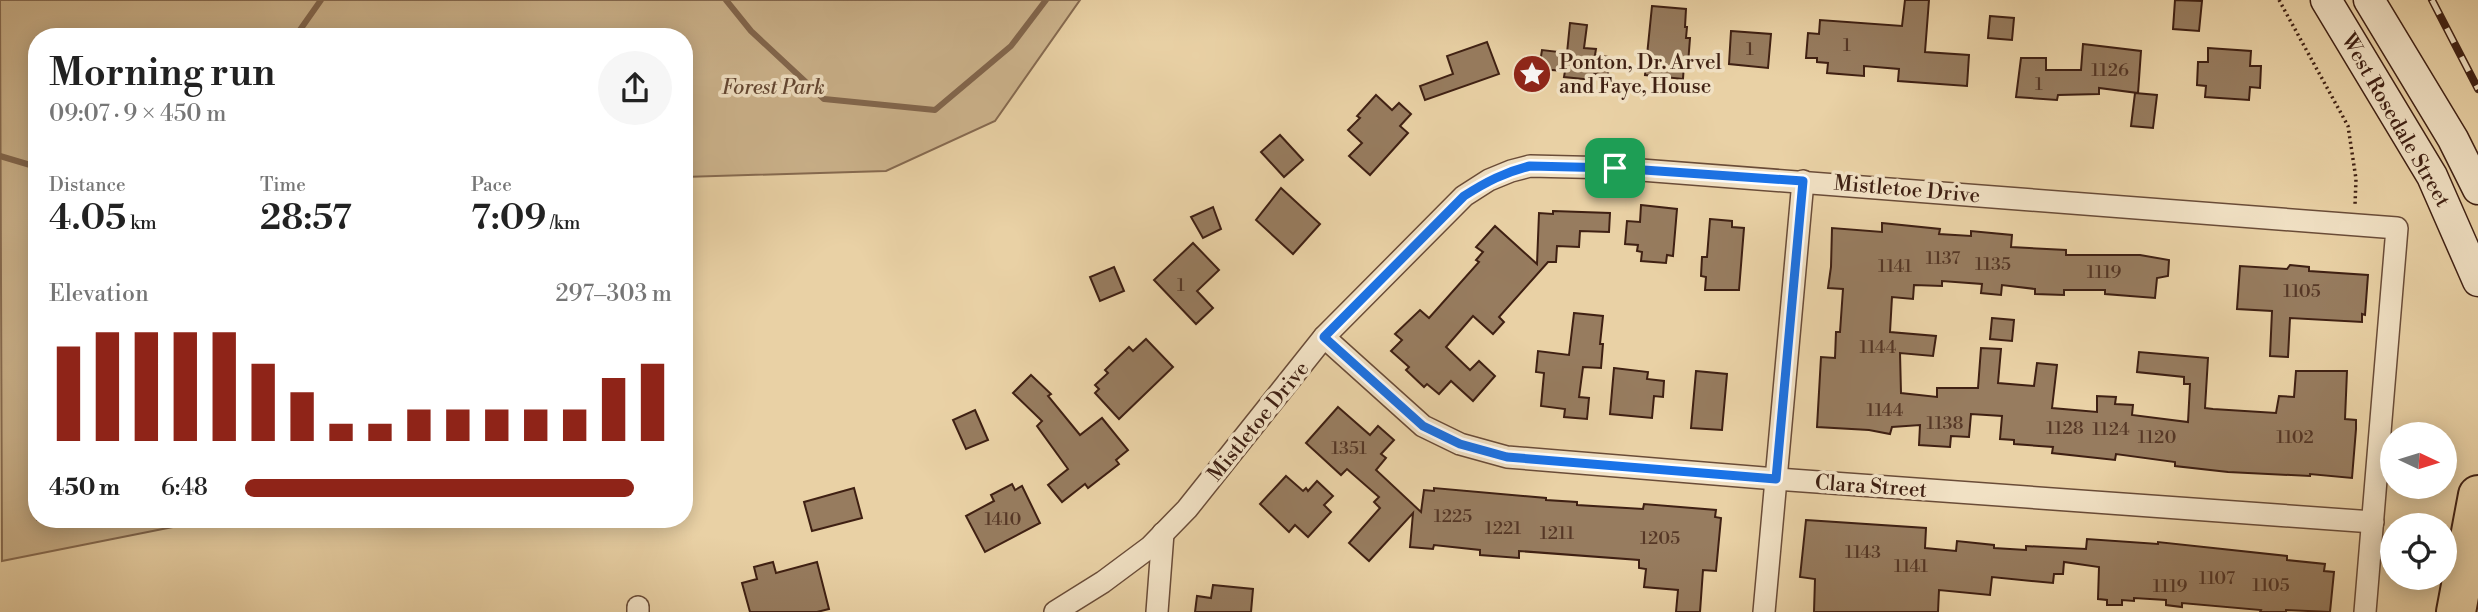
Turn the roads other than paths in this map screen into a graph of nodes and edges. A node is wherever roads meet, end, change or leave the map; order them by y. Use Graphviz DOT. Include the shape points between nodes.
graph roads {
  1 [pos="2326,0"];
  2 [pos="2369,0"];
  3 [pos="1803,181"];
  4 [pos="2478,189"];
  5 [pos="2478,281"];
  6 [pos="1324,337"];
  7 [pos="1776,479"];
  8 [pos="2478,495"];
  9 [pos="2373,522"];
  10 [pos="1163,533"];
  11 [pos="1055,612"];
  12 [pos="1157,612"];
  13 [pos="1763,612"];
  14 [pos="2365,612"];
  15 [pos="2456,612"];
  1 -- 5 [label="main road, West Rosedale Street" via="2432,176"];
  2 -- 4 [label="main road, West Rosedale Street"];
  3 -- 6 [label="street, Mistletoe Drive" via="1615,168 1530,166 1511,171 1464,196"];
  3 -- 7 [label="street"];
  3 -- 9 [label="street, Mistletoe Drive" via="2397,228"];
  6 -- 7 [label="street, Clara Street" via="1423,426 1460,444 1507,457"];
  6 -- 10 [label="street, Mistletoe Drive"];
  7 -- 9 [label="street, Clara Street"];
  7 -- 13 [label="street"];
  8 -- 15 [label="highway"];
  9 -- 14 [label="street"];
  10 -- 11 [label="street, Mistletoe Drive" via="1103,582"];
  10 -- 12 [label="street"];
}
